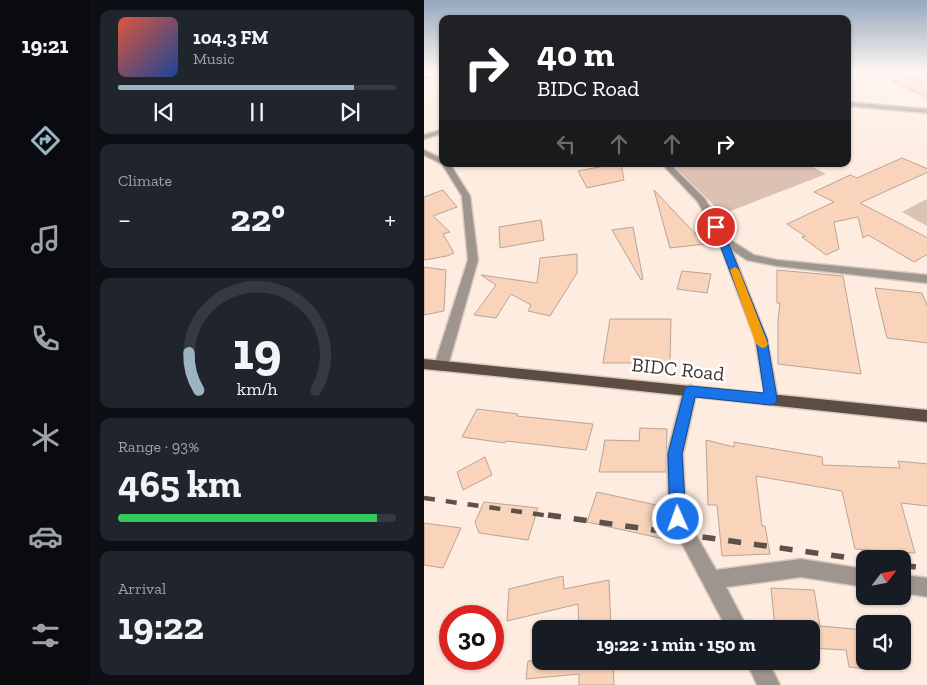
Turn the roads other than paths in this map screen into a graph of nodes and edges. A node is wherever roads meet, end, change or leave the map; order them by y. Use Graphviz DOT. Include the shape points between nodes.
graph roads {
  1 [pos="851,104"];
  2 [pos="927,111"];
  3 [pos="439,132"];
  4 [pos="424,137"];
  5 [pos="424,152"];
  6 [pos="439,160"];
  7 [pos="447,167"];
  8 [pos="669,167"];
  9 [pos="723,240"];
  10 [pos="927,279"];
  11 [pos="424,364"];
  12 [pos="441,366"];
  13 [pos="690,391"];
  14 [pos="771,399"];
  15 [pos="927,416"];
  16 [pos="856,577"];
  17 [pos="711,580"];
  18 [pos="912,586"];
  19 [pos="927,588"];
  20 [pos="733,620"];
  21 [pos="761,670"];
  22 [pos="769,685"];
  1 -- 2 [label="street"];
  3 -- 4 [label="street"];
  5 -- 6 [label="street"];
  7 -- 12 [label="street" via="466,196 473,260"];
  8 -- 9 [label="street" via="702,201"];
  9 -- 10 [label="street" via="751,258 777,263"];
  9 -- 14 [label="street" via="761,339"];
  11 -- 12 [label="main road, BIDC Road"];
  12 -- 13 [label="main road, BIDC Road"];
  13 -- 14 [label="main road, BIDC Road"];
  13 -- 17 [label="street" via="675,454 678,519"];
  14 -- 15 [label="main road, BIDC Road"];
  16 -- 17 [label="street" via="801,568"];
  17 -- 20 [label="street"];
  18 -- 19 [label="street"];
  21 -- 22 [label="street"];
}
